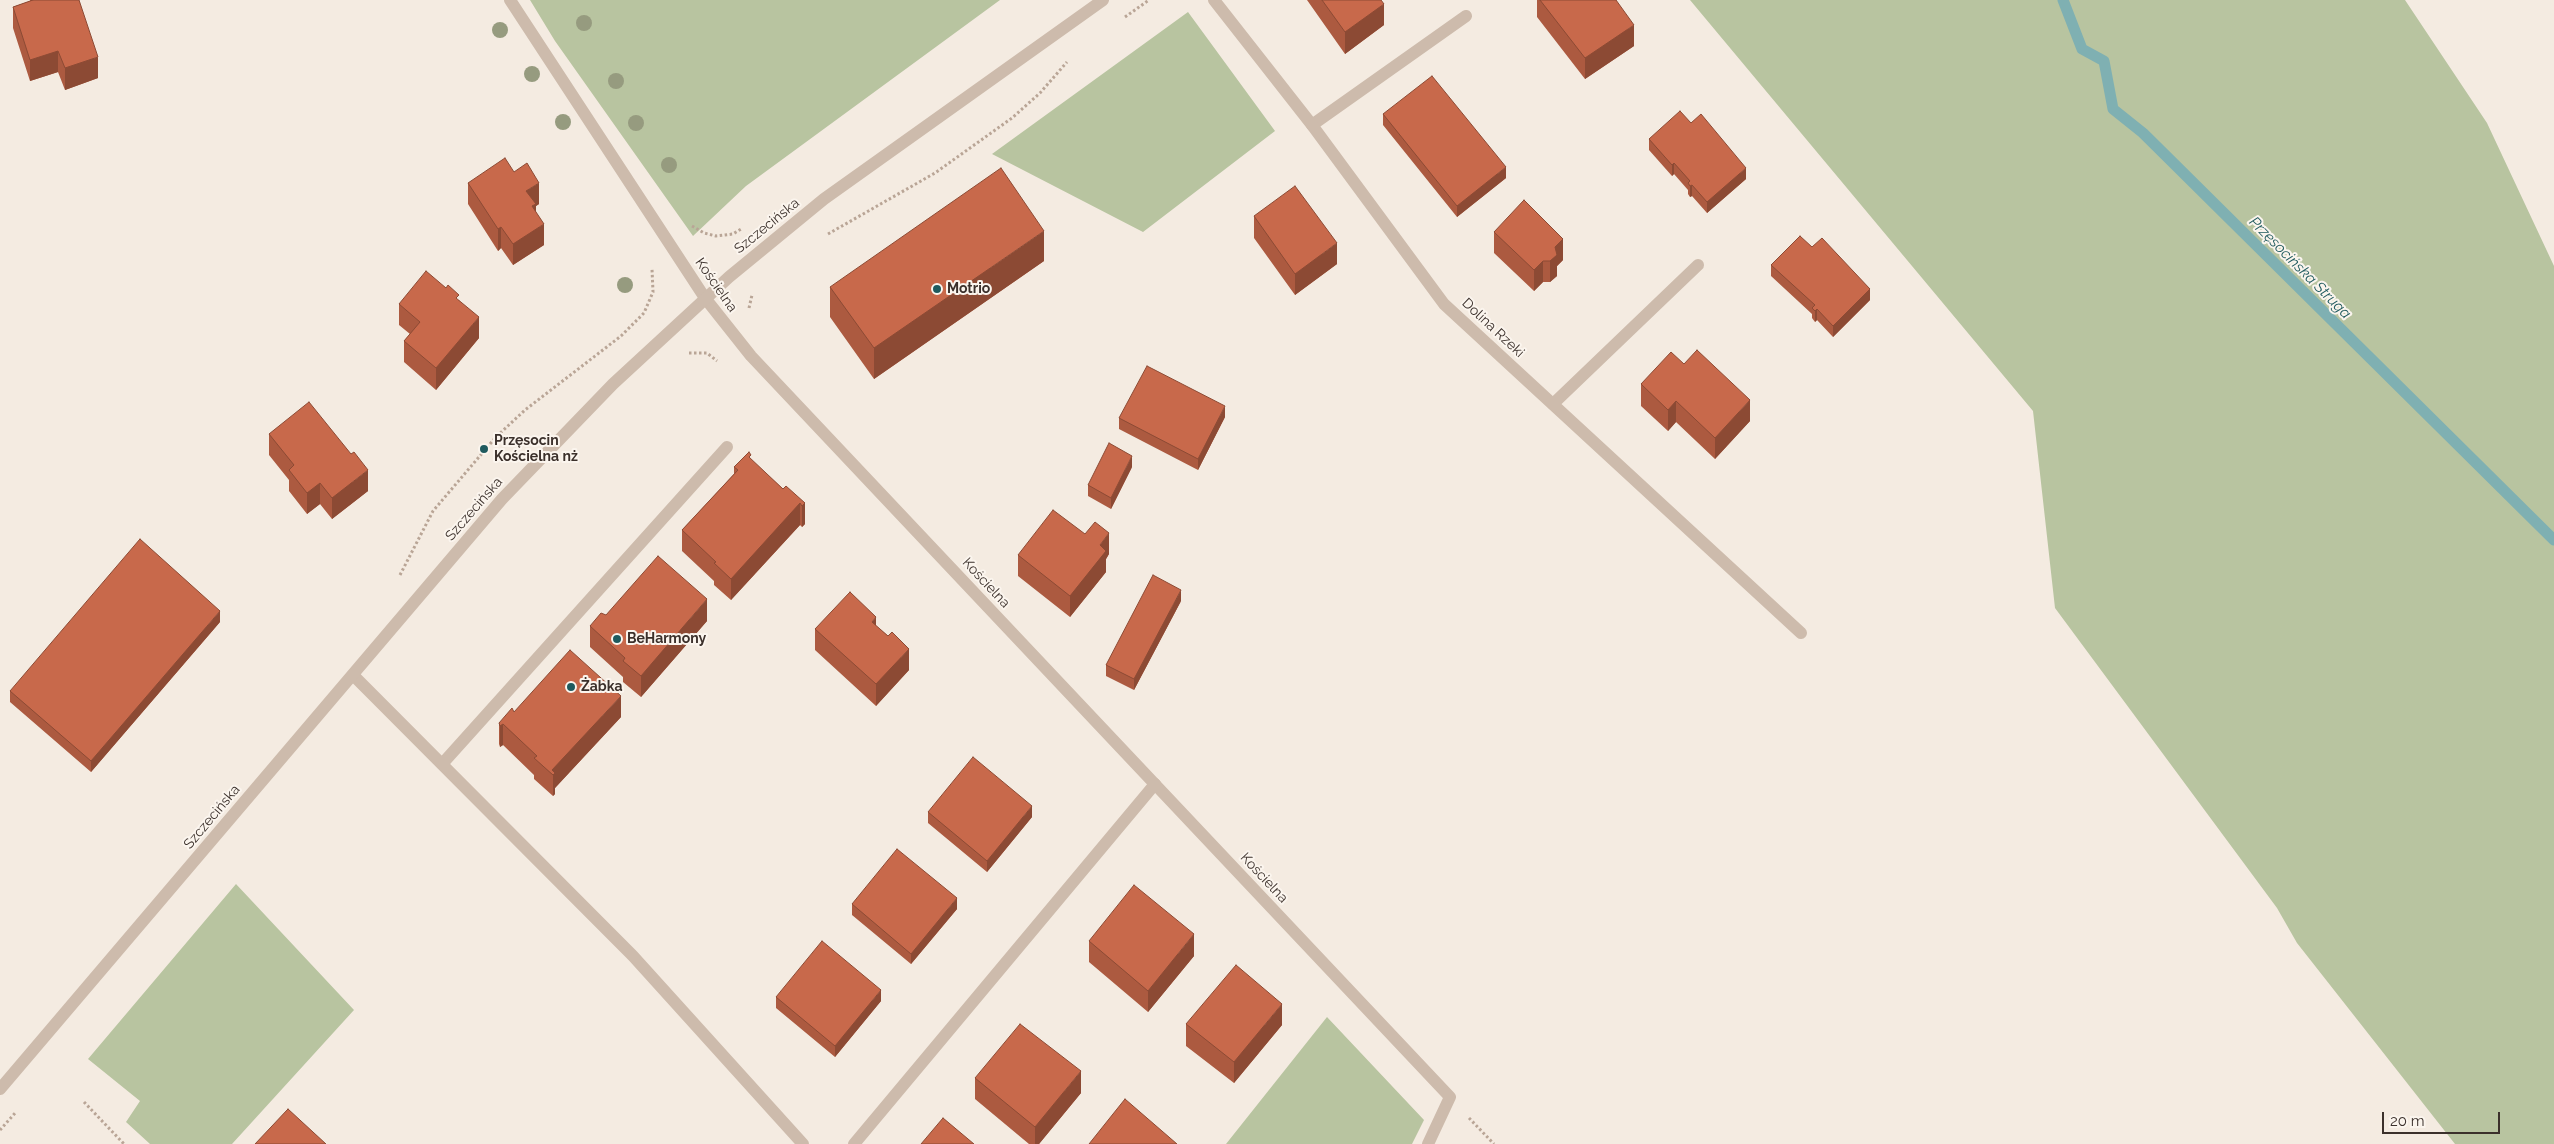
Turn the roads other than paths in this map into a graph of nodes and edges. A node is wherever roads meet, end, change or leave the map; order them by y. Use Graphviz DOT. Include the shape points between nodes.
graph roads {
  1 [pos="510,0"];
  2 [pos="1103,0"];
  3 [pos="1214,0"];
  4 [pos="1466,16"];
  5 [pos="1312,125"];
  6 [pos="1698,265"];
  7 [pos="705,298"];
  8 [pos="1553,404"];
  9 [pos="727,447"];
  10 [pos="1801,633"];
  11 [pos="353,674"];
  12 [pos="443,763"];
  13 [pos="1155,784"];
  14 [pos="0,1089"];
  15 [pos="803,1144"];
  16 [pos="854,1144"];
  17 [pos="1428,1144"];
  1 -- 7 [label="street, Kościelna"];
  2 -- 7 [label="street, Szczecińska" via="839,188"];
  3 -- 5 [label="street, Dolina Rzeki"];
  4 -- 5 [label="street"];
  5 -- 8 [label="street, Dolina Rzeki" via="1444,304"];
  6 -- 8 [label="street"];
  7 -- 11 [label="street, Szczecińska" via="612,384 521,478"];
  7 -- 13 [label="street, Kościelna" via="758,362"];
  8 -- 10 [label="street, Dolina Rzeki"];
  9 -- 12 [label="street"];
  11 -- 12 [label="street"];
  11 -- 14 [label="street, Szczecińska"];
  12 -- 15 [label="street" via="633,956"];
  13 -- 16 [label="street"];
  13 -- 17 [label="street, Kościelna" via="1450,1097"];
}
